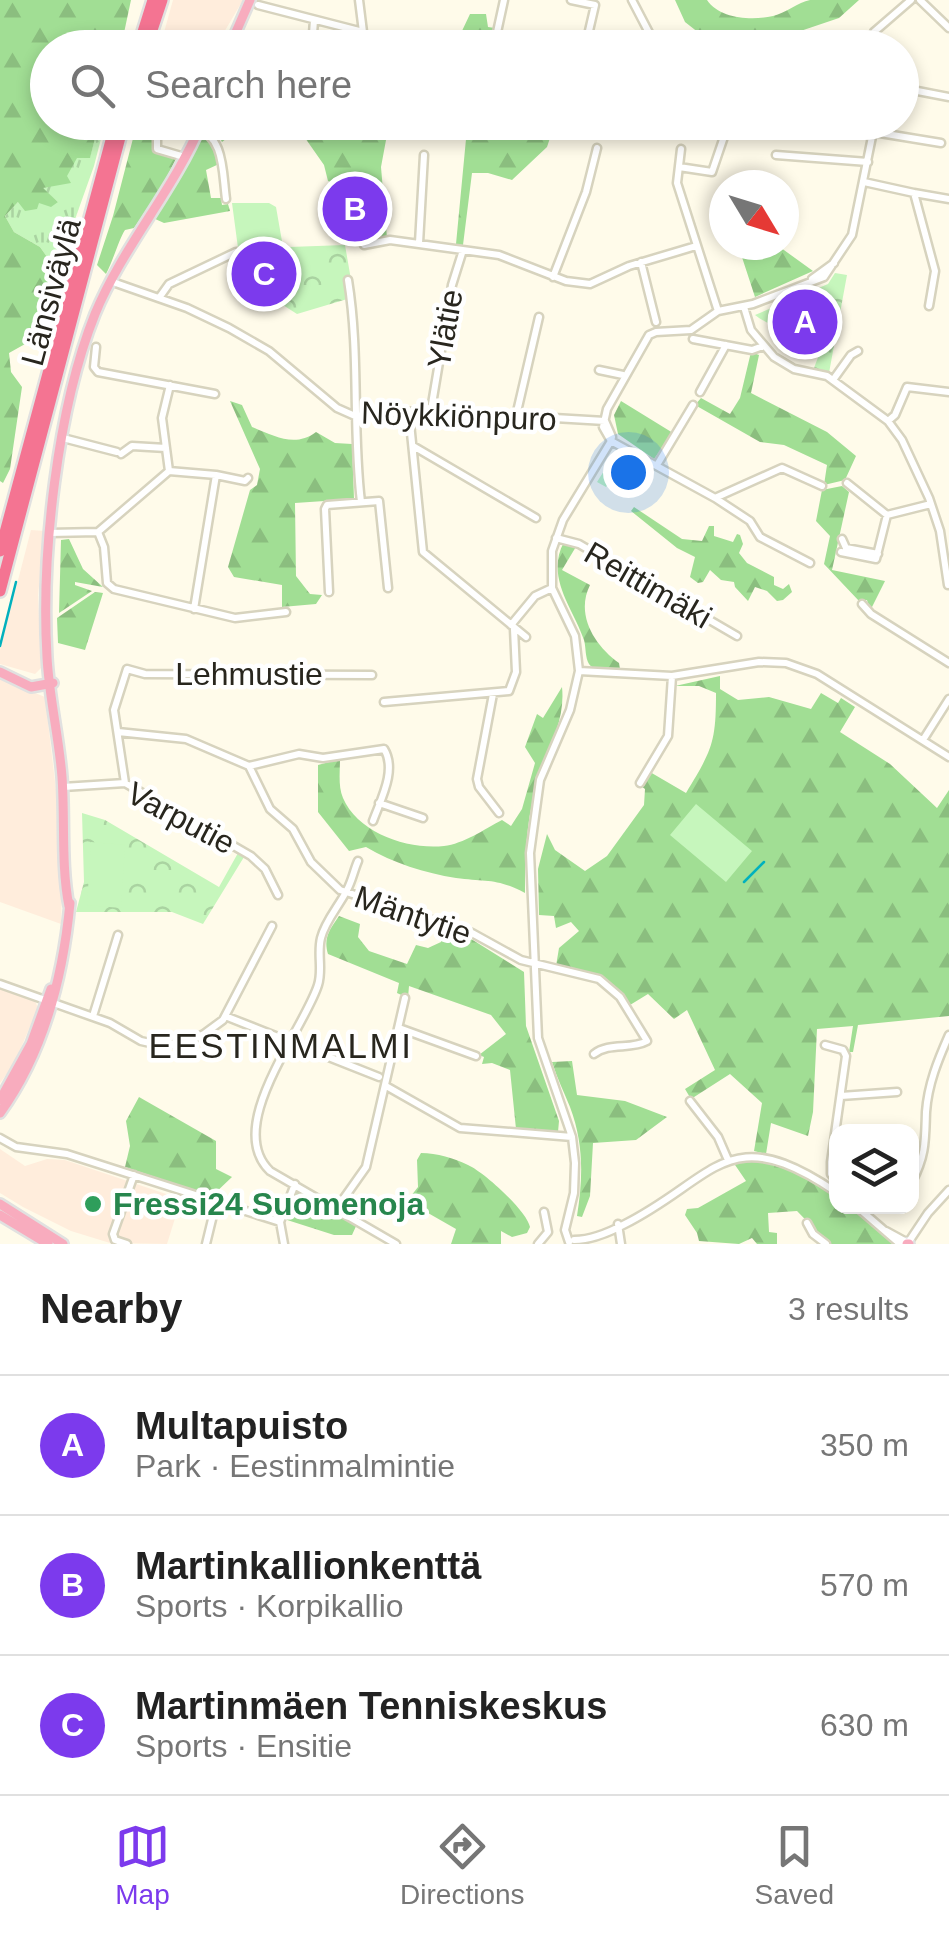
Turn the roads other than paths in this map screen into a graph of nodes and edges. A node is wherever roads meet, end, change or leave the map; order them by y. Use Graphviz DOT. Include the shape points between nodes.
graph roads {
  1 [pos="153,0"];
  2 [pos="162,0"];
  3 [pos="359,0"];
  4 [pos="504,0"];
  5 [pos="571,0"];
  6 [pos="632,0"];
  7 [pos="911,0"];
  8 [pos="920,0"];
  9 [pos="249,2"];
  10 [pos="314,20"];
  11 [pos="949,28"];
  12 [pos="144,30"];
  13 [pos="152,30"];
  14 [pos="237,30"];
  15 [pos="313,30"];
  16 [pos="355,30"];
  17 [pos="363,30"];
  18 [pos="497,30"];
  19 [pos="590,30"];
  20 [pos="648,30"];
  21 [pos="876,30"];
  22 [pos="919,91"];
  23 [pos="949,97"];
  24 [pos="919,138"];
  25 [pos="111,140"];
  26 [pos="119,140"];
  27 [pos="156,140"];
  28 [pos="190,140"];
  29 [pos="190,140"];
  30 [pos="215,140"];
  31 [pos="723,140"];
  32 [pos="872,140"];
  33 [pos="941,143"];
  34 [pos="597,148"];
  35 [pos="681,148"];
  36 [pos="424,155"];
  37 [pos="776,155"];
  38 [pos="181,156"];
  39 [pos="868,162"];
  40 [pos="679,167"];
  41 [pos="174,173"];
  42 [pos="864,182"];
  43 [pos="914,193"];
  44 [pos="949,198"];
  45 [pos="226,199"];
  46 [pos="419,244"];
  47 [pos="364,245"];
  48 [pos="696,246"];
  49 [pos="463,250"];
  50 [pos="283,252"];
  51 [pos="641,262"];
  52 [pos="553,276"];
  53 [pos="348,280"];
  54 [pos="110,281"];
  55 [pos="159,298"];
  56 [pos="929,306"];
  57 [pos="744,307"];
  58 [pos="718,311"];
  59 [pos="539,317"];
  60 [pos="656,322"];
  61 [pos="693,339"];
  62 [pos="726,345"];
  63 [pos="763,346"];
  64 [pos="96,347"];
  65 [pos="858,351"];
  66 [pos="599,370"];
  67 [pos="623,376"];
  68 [pos="832,380"];
  69 [pos="170,385"];
  70 [pos="700,392"];
  71 [pos="949,392"];
  72 [pos="214,394"];
  73 [pos="692,405"];
  74 [pos="431,410"];
  75 [pos="408,413"];
  76 [pos="355,416"];
  77 [pos="516,416"];
  78 [pos="605,421"];
  79 [pos="888,421"];
  80 [pos="63,438"];
  81 [pos="611,441"];
  82 [pos="412,446"];
  83 [pos="166,448"];
  84 [pos="657,464"];
  85 [pos="169,471"];
  86 [pos="216,475"];
  87 [pos="248,478"];
  88 [pos="847,483"];
  89 [pos="822,486"];
  90 [pos="715,498"];
  91 [pos="362,502"];
  92 [pos="931,504"];
  93 [pos="888,515"];
  94 [pos="536,518"];
  95 [pos="949,530"];
  96 [pos="940,531"];
  97 [pos="98,532"];
  98 [pos="49,533"];
  99 [pos="556,538"];
  100 [pos="842,539"];
  101 [pos="0,551"];
  102 [pos="841,552"];
  103 [pos="878,554"];
  104 [pos="810,564"];
  105 [pos="948,585"];
  106 [pos="388,588"];
  107 [pos="552,588"];
  108 [pos="0,591"];
  109 [pos="329,592"];
  110 [pos="862,604"];
  111 [pos="194,609"];
  112 [pos="286,612"];
  113 [pos="513,626"];
  114 [pos="737,636"];
  115 [pos="526,637"];
  116 [pos="949,664"];
  117 [pos="580,671"];
  118 [pos="0,672"];
  119 [pos="372,675"];
  120 [pos="672,676"];
  121 [pos="52,682"];
  122 [pos="493,694"];
  123 [pos="949,699"];
  124 [pos="384,702"];
  125 [pos="118,732"];
  126 [pos="923,740"];
  127 [pos="949,757"];
  128 [pos="249,766"];
  129 [pos="125,783"];
  130 [pos="640,784"];
  131 [pos="65,787"];
  132 [pos="380,803"];
  133 [pos="499,814"];
  134 [pos="423,818"];
  135 [pos="373,821"];
  136 [pos="358,861"];
  137 [pos="346,892"];
  138 [pos="278,895"];
  139 [pos="272,926"];
  140 [pos="118,935"];
  141 [pos="534,964"];
  142 [pos="0,984"];
  143 [pos="405,998"];
  144 [pos="50,1001"];
  145 [pos="93,1016"];
  146 [pos="225,1016"];
  147 [pos="399,1028"];
  148 [pos="949,1035"];
  149 [pos="289,1040"];
  150 [pos="825,1045"];
  151 [pos="594,1054"];
  152 [pos="476,1056"];
  153 [pos="379,1077"];
  154 [pos="386,1086"];
  155 [pos="897,1092"];
  156 [pos="841,1096"];
  157 [pos="0,1100"];
  158 [pos="690,1101"];
  159 [pos="0,1113"];
  160 [pos="837,1124"];
  161 [pos="572,1137"];
  162 [pos="0,1138"];
  163 [pos="728,1160"];
  164 [pos="919,1166"];
  165 [pos="134,1176"];
  166 [pos="294,1184"];
  167 [pos="829,1188"];
  168 [pos="949,1190"];
  169 [pos="216,1203"];
  170 [pos="0,1204"];
  171 [pos="337,1208"];
  172 [pos="544,1212"];
  173 [pos="866,1214"];
  174 [pos="0,1215"];
  175 [pos="280,1222"];
  176 [pos="806,1222"];
  177 [pos="618,1225"];
  178 [pos="570,1242"];
  179 [pos="48,1244"];
  180 [pos="63,1244"];
  181 [pos="127,1244"];
  182 [pos="206,1244"];
  183 [pos="284,1244"];
  184 [pos="396,1244"];
  185 [pos="538,1244"];
  186 [pos="621,1244"];
  187 [pos="826,1244"];
  188 [pos="908,1244"];
  1 -- 12 [label="highway"];
  2 -- 13 [label="highway"];
  3 -- 17 [label="street"];
  4 -- 18 [label="street"];
  5 -- 19 [label="street" via="595,5"];
  6 -- 20 [label="street"];
  7 -- 21 [label="street"];
  8 -- 11 [label="street"];
  9 -- 10 [label="street"];
  9 -- 14 [label="main road"];
  10 -- 15 [label="street"];
  10 -- 16 [label="street"];
  22 -- 23 [label="street"];
  24 -- 33 [label="street"];
  25 -- 101 [label="highway, Länsiväylä"];
  26 -- 108 [label="highway, Länsiväylä"];
  27 -- 38 [label="street" via="156,149"];
  28 -- 38 [label="main road"];
  29 -- 41 [label="main road"];
  30 -- 45 [label="street"];
  31 -- 40 [label="street" via="712,172"];
  32 -- 39 [label="street"];
  34 -- 52 [label="street"];
  35 -- 40 [label="street"];
  36 -- 46 [label="street"];
  37 -- 39 [label="street"];
  38 -- 41 [label="main road"];
  39 -- 42 [label="street"];
  40 -- 48 [label="street" via="677,183"];
  41 -- 54 [label="main road"];
  42 -- 43 [label="street"];
  42 -- 57 [label="street" via="852,234 824,278"];
  43 -- 44 [label="street"];
  43 -- 56 [label="street" via="935,271"];
  46 -- 47 [label="street"];
  46 -- 49 [label="street"];
  48 -- 51 [label="street"];
  48 -- 58 [label="street"];
  49 -- 52 [label="street" via="499,255"];
  49 -- 74 [label="street, Ylätie"];
  50 -- 55 [label="street" via="236,252 168,284"];
  51 -- 52 [label="street" via="590,284"];
  51 -- 60 [label="street"];
  53 -- 76 [label="street"];
  54 -- 55 [label="street, Nöykkiönpuro"];
  54 -- 80 [label="main road" via="85,342"];
  55 -- 76 [label="street, Nöykkiönpuro" via="264,347"];
  57 -- 58 [label="street"];
  57 -- 63 [label="street"];
  58 -- 67 [label="street" via="691,330 652,333"];
  59 -- 77 [label="street"];
  61 -- 62 [label="street"];
  62 -- 63 [label="street"];
  62 -- 70 [label="street"];
  63 -- 68 [label="street" via="788,366"];
  64 -- 69 [label="street" via="98,372"];
  65 -- 68 [label="street"];
  66 -- 67 [label="street"];
  67 -- 78 [label="street"];
  68 -- 79 [label="street"];
  69 -- 72 [label="street"];
  69 -- 83 [label="street" via="162,418"];
  71 -- 79 [label="street" via="907,387"];
  73 -- 84 [label="street"];
  74 -- 75 [label="street, Nöykkiönpuro"];
  74 -- 77 [label="street, Nöykkiönpuro"];
  75 -- 76 [label="street, Nöykkiönpuro"];
  75 -- 82 [label="street"];
  76 -- 91 [label="street"];
  77 -- 78 [label="street, Nöykkiönpuro"];
  78 -- 81 [label="street"];
  79 -- 92 [label="street"];
  80 -- 83 [label="street" via="119,453 132,446"];
  80 -- 98 [label="main road"];
  81 -- 84 [label="street"];
  81 -- 99 [label="street"];
  82 -- 94 [label="street"];
  82 -- 113 [label="street" via="423,552"];
  83 -- 85 [label="street"];
  84 -- 90 [label="street"];
  85 -- 86 [label="street"];
  85 -- 97 [label="street"];
  86 -- 87 [label="street"];
  86 -- 111 [label="street"];
  88 -- 93 [label="street"];
  89 -- 90 [label="street" via="782,468"];
  90 -- 104 [label="street" via="750,521 760,538"];
  91 -- 106 [label="street" via="379,501"];
  91 -- 109 [label="street" via="325,508"];
  92 -- 93 [label="street"];
  92 -- 96 [label="street"];
  93 -- 103 [label="street"];
  95 -- 96 [label="street"];
  96 -- 105 [label="street"];
  97 -- 98 [label="street"];
  97 -- 111 [label="street" via="109,586"];
  98 -- 121 [label="main road"];
  99 -- 107 [label="street"];
  99 -- 114 [label="street, Reittimäki" via="579,544"];
  100 -- 103 [label="street" via="846,548"];
  102 -- 103 [label="street" via="876,559"];
  107 -- 113 [label="street" via="535,596"];
  107 -- 117 [label="street" via="575,636"];
  110 -- 116 [label="street"];
  111 -- 112 [label="street" via="235,618"];
  113 -- 115 [label="street"];
  113 -- 122 [label="street" via="513,683 508,692"];
  117 -- 120 [label="street"];
  117 -- 141 [label="street" via="532,817"];
  118 -- 121 [label="main road" via="24,682"];
  119 -- 125 [label="street, Lehmustie" via="127,669 114,710"];
  120 -- 126 [label="street" via="786,663 817,674"];
  120 -- 130 [label="street" via="668,736"];
  121 -- 131 [label="main road"];
  122 -- 124 [label="street"];
  122 -- 133 [label="street" via="477,779"];
  123 -- 126 [label="street"];
  125 -- 128 [label="street" via="186,739"];
  125 -- 129 [label="street"];
  126 -- 127 [label="street"];
  128 -- 132 [label="street" via="299,754 323,758 384,749 388,774"];
  128 -- 137 [label="street, Mäntytie" via="274,815 296,832 318,870"];
  129 -- 131 [label="street, Varputie"];
  129 -- 138 [label="street, Varputie" via="251,856 266,868"];
  131 -- 144 [label="main road" via="70,906"];
  132 -- 134 [label="street"];
  132 -- 135 [label="street"];
  136 -- 137 [label="street"];
  137 -- 141 [label="street, Mäntytie" via="472,933"];
  137 -- 149 [label="street" via="321,938 316,991"];
  139 -- 146 [label="street"];
  140 -- 145 [label="street"];
  141 -- 151 [label="street" via="599,979 647,1038"];
  141 -- 161 [label="street" via="538,1038"];
  142 -- 144 [label="street"];
  143 -- 147 [label="street"];
  144 -- 145 [label="street"];
  144 -- 157 [label="main road"];
  144 -- 159 [label="main road" via="31,1061"];
  145 -- 146 [label="street" via="141,1041 170,1045 204,1034"];
  146 -- 149 [label="street"];
  147 -- 152 [label="street"];
  147 -- 154 [label="street"];
  148 -- 164 [label="street" via="936,1062"];
  149 -- 153 [label="street"];
  149 -- 166 [label="street" via="269,1084 257,1136 263,1165"];
  150 -- 156 [label="street" via="846,1056"];
  154 -- 161 [label="street" via="460,1128"];
  154 -- 171 [label="street" via="364,1172"];
  155 -- 156 [label="street"];
  156 -- 160 [label="street"];
  158 -- 163 [label="street"];
  161 -- 178 [label="street"];
  162 -- 165 [label="street"];
  163 -- 167 [label="street" via="771,1161"];
  163 -- 177 [label="street"];
  165 -- 169 [label="street"];
  165 -- 181 [label="street" via="114,1234"];
  166 -- 171 [label="street"];
  166 -- 175 [label="street"];
  168 -- 188 [label="street"];
  169 -- 175 [label="street"];
  169 -- 182 [label="street"];
  170 -- 180 [label="main road"];
  171 -- 184 [label="street"];
  172 -- 185 [label="street" via="547,1234"];
  173 -- 188 [label="street"];
  174 -- 179 [label="main road"];
  175 -- 183 [label="street"];
  176 -- 187 [label="street"];
  177 -- 178 [label="street"];
  177 -- 186 [label="street"];
}
